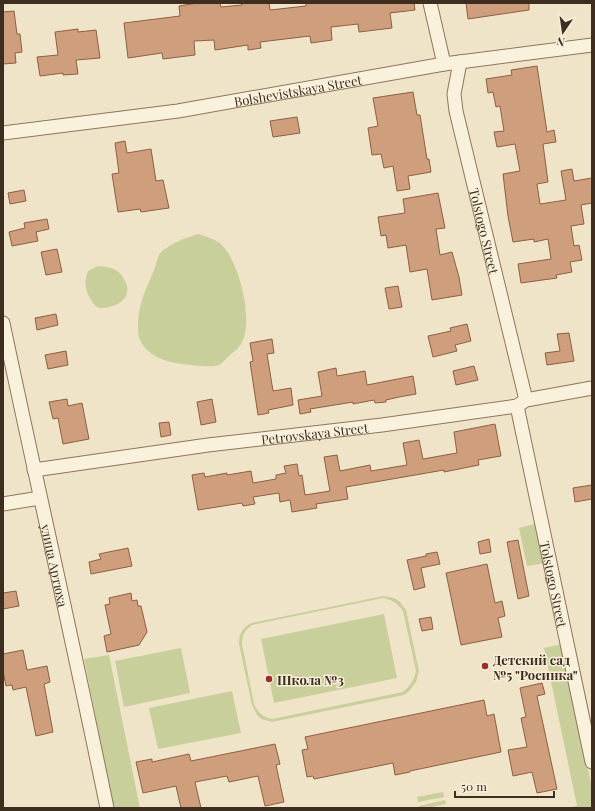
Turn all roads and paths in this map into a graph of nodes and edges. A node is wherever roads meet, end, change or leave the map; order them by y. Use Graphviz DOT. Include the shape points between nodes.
graph roads {
  1 [pos="430,3"];
  2 [pos="592,45"];
  3 [pos="460,62"];
  4 [pos="444,64"];
  5 [pos="3,133"];
  6 [pos="3,323"];
  7 [pos="592,388"];
  8 [pos="521,403"];
  9 [pos="34,470"];
  10 [pos="40,498"];
  11 [pos="3,504"];
  12 [pos="592,762"];
  13 [pos="107,808"];
  1 -- 4 [label="street"];
  2 -- 3 [label="street, Bolshevistskaya Street"];
  3 -- 4 [label="street, Bolshevistskaya Street"];
  3 -- 8 [label="street, Tolstogo Street" via="454,94 456,111"];
  4 -- 5 [label="street, Bolshevistskaya Street" via="201,108"];
  6 -- 9 [label="street, улица Артюха"];
  7 -- 8 [label="street, Petrovskaya Street"];
  8 -- 9 [label="street, Petrovskaya Street" via="382,425 208,445"];
  8 -- 12 [label="street, Tolstogo Street"];
  9 -- 10 [label="street, улица Артюха"];
  10 -- 11 [label="street"];
  10 -- 13 [label="street, улица Артюха"];
}
